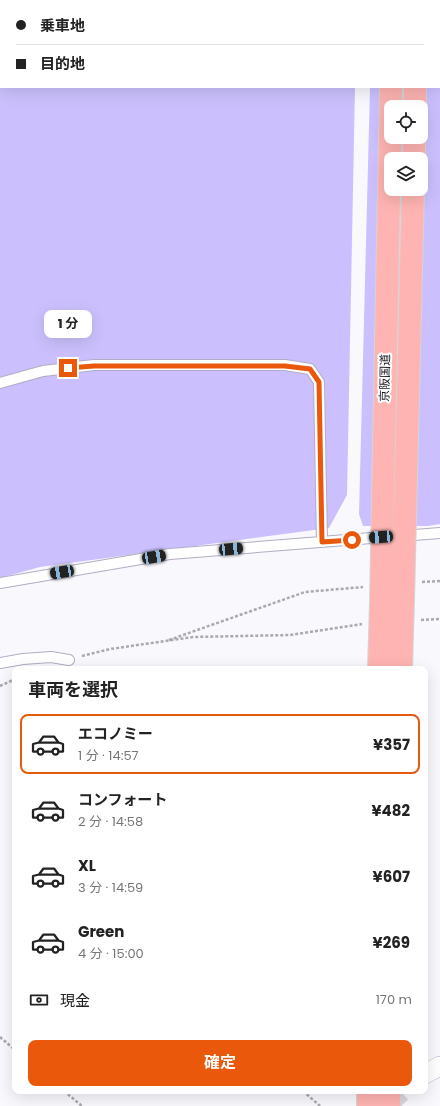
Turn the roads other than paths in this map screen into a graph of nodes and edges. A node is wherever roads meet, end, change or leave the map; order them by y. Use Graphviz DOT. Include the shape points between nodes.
graph roads {
  1 [pos="391,88"];
  2 [pos="415,88"];
  3 [pos="415,100"];
  4 [pos="413,196"];
  5 [pos="0,383"];
  6 [pos="440,533"];
  7 [pos="322,542"];
  8 [pos="0,583"];
  9 [pos="69,660"];
  10 [pos="0,663"];
  11 [pos="379,666"];
  12 [pos="401,666"];
  13 [pos="440,1066"];
  14 [pos="428,1072"];
  15 [pos="368,1094"];
  16 [pos="389,1094"];
  17 [pos="368,1106"];
  18 [pos="389,1106"];
  1 -- 11 [label="highway, 京阪国道, bridge" via="377,603"];
  2 -- 3 [label="highway"];
  4 -- 12 [label="highway, 京阪国道, bridge"];
  5 -- 7 [label="lane" via="43,371 94,366 285,366 310,369 319,382"];
  6 -- 7 [label="lane"];
  7 -- 8 [label="lane" via="170,554"];
  9 -- 10 [label="lane" via="51,657"];
  13 -- 14 [label="street"];
  15 -- 17 [label="highway"];
  16 -- 18 [label="highway"];
}
